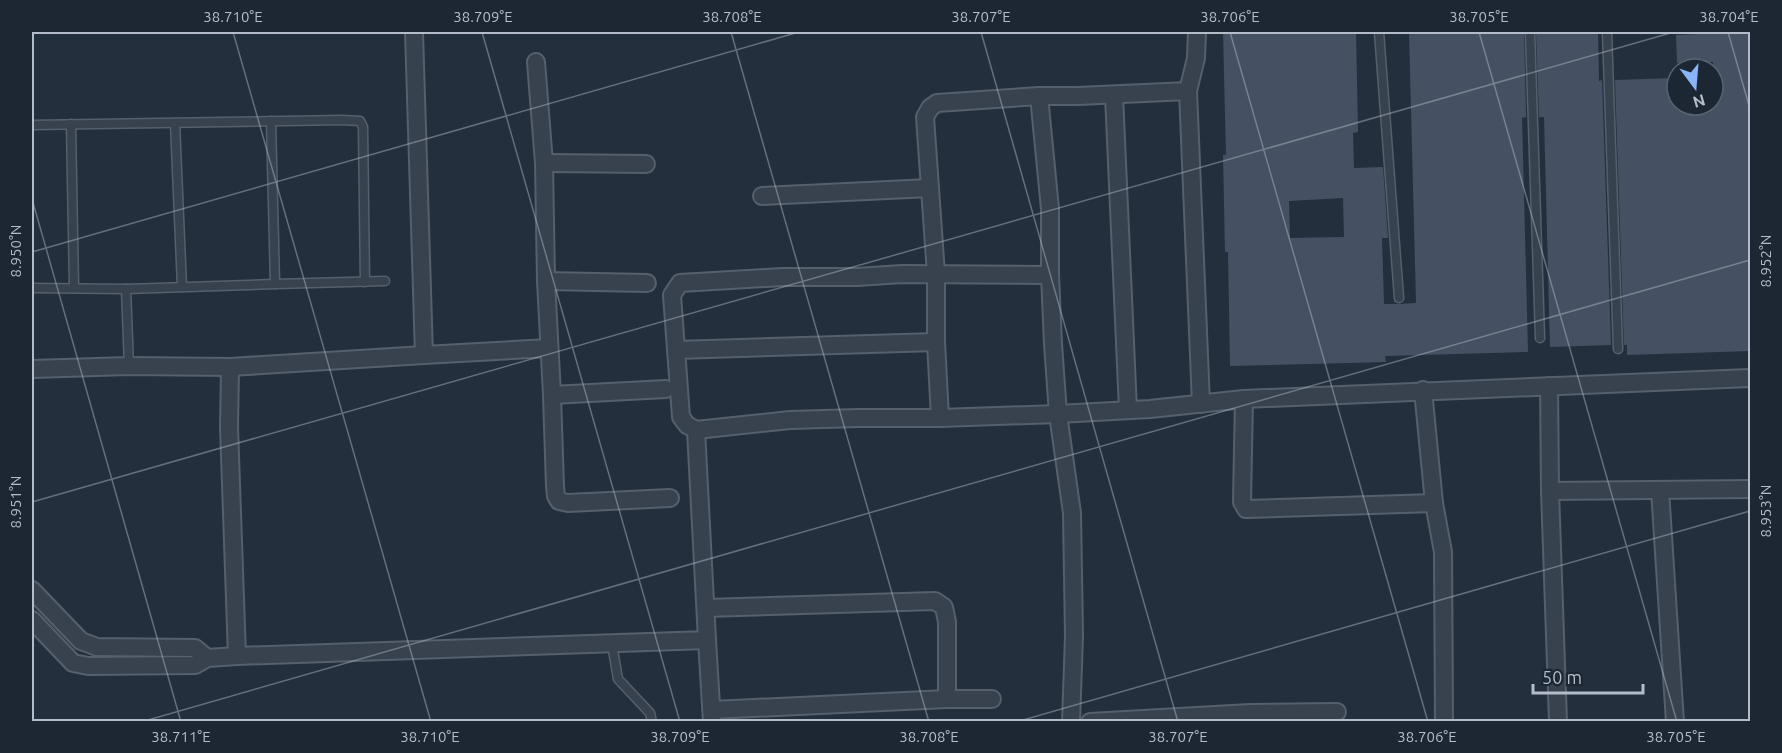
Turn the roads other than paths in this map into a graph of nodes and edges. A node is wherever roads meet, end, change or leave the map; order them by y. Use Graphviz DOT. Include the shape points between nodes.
graph roads {
  1 [pos="414,32"];
  2 [pos="1197,32"];
  3 [pos="1379,32"];
  4 [pos="1530,32"];
  5 [pos="1607,32"];
  6 [pos="536,62"];
  7 [pos="1188,91"];
  8 [pos="1114,95"];
  9 [pos="1040,96"];
  10 [pos="271,121"];
  11 [pos="176,123"];
  12 [pos="71,124"];
  13 [pos="32,125"];
  14 [pos="544,164"];
  15 [pos="646,164"];
  16 [pos="930,188"];
  17 [pos="762,196"];
  18 [pos="936,274"];
  19 [pos="1050,274"];
  20 [pos="385,281"];
  21 [pos="546,281"];
  22 [pos="365,282"];
  23 [pos="647,283"];
  24 [pos="275,284"];
  25 [pos="74,287"];
  26 [pos="182,287"];
  27 [pos="32,288"];
  28 [pos="126,289"];
  29 [pos="1399,298"];
  30 [pos="1540,338"];
  31 [pos="936,342"];
  32 [pos="549,348"];
  33 [pos="1618,349"];
  34 [pos="676,350"];
  35 [pos="423,355"];
  36 [pos="129,366"];
  37 [pos="230,367"];
  38 [pos="32,369"];
  39 [pos="1750,378"];
  40 [pos="1549,386"];
  41 [pos="666,389"];
  42 [pos="1423,390"];
  43 [pos="552,395"];
  44 [pos="1244,399"];
  45 [pos="1201,404"];
  46 [pos="1128,410"];
  47 [pos="1058,414"];
  48 [pos="940,418"];
  49 [pos="696,430"];
  50 [pos="1750,489"];
  51 [pos="1660,490"];
  52 [pos="1550,491"];
  53 [pos="670,498"];
  54 [pos="1434,503"];
  55 [pos="32,590"];
  56 [pos="706,608"];
  57 [pos="32,620"];
  58 [pos="707,640"];
  59 [pos="612,644"];
  60 [pos="237,656"];
  61 [pos="207,658"];
  62 [pos="947,699"];
  63 [pos="992,699"];
  64 [pos="1337,712"];
  65 [pos="712,716"];
  66 [pos="652,722"];
  67 [pos="1071,722"];
  68 [pos="1090,722"];
  69 [pos="1444,722"];
  70 [pos="1558,722"];
  71 [pos="1675,722"];
  1 -- 35 [label="street"];
  2 -- 7 [label="street"];
  3 -- 29 [label="lane"];
  4 -- 30 [label="lane"];
  5 -- 33 [label="lane"];
  6 -- 14 [label="street"];
  7 -- 8 [label="street"];
  7 -- 45 [label="street"];
  8 -- 9 [label="street"];
  8 -- 46 [label="street"];
  9 -- 16 [label="street" via="937,103 930,108 925,117"];
  9 -- 19 [label="street" via="1050,209"];
  10 -- 11 [label="lane"];
  10 -- 22 [label="lane" via="361,123"];
  10 -- 24 [label="lane"];
  11 -- 12 [label="lane"];
  11 -- 26 [label="lane"];
  12 -- 13 [label="lane"];
  12 -- 25 [label="lane"];
  14 -- 15 [label="street"];
  14 -- 21 [label="street"];
  16 -- 17 [label="street"];
  16 -- 18 [label="street"];
  18 -- 19 [label="street"];
  18 -- 31 [label="street"];
  18 -- 34 [label="street" via="680,283 672,294"];
  19 -- 47 [label="street"];
  20 -- 22 [label="lane"];
  21 -- 23 [label="street"];
  21 -- 32 [label="street"];
  22 -- 24 [label="lane"];
  24 -- 26 [label="lane"];
  25 -- 27 [label="lane"];
  25 -- 28 [label="lane"];
  26 -- 28 [label="lane"];
  28 -- 36 [label="lane"];
  31 -- 34 [label="street"];
  31 -- 48 [label="street"];
  32 -- 35 [label="street"];
  32 -- 43 [label="street"];
  34 -- 49 [label="street" via="681,417"];
  35 -- 37 [label="street"];
  36 -- 37 [label="street"];
  36 -- 38 [label="street"];
  37 -- 60 [label="street"];
  39 -- 40 [label="street"];
  40 -- 42 [label="street"];
  40 -- 52 [label="street"];
  41 -- 43 [label="street"];
  42 -- 44 [label="street"];
  42 -- 54 [label="street"];
  43 -- 53 [label="street" via="555,486 559,501"];
  44 -- 45 [label="street"];
  44 -- 54 [label="street" via="1242,502 1246,509"];
  45 -- 46 [label="street"];
  46 -- 47 [label="street"];
  47 -- 48 [label="street"];
  47 -- 67 [label="street" via="1072,513"];
  48 -- 49 [label="street" via="790,420"];
  49 -- 56 [label="street"];
  50 -- 51 [label="street"];
  51 -- 52 [label="street"];
  51 -- 71 [label="street"];
  52 -- 70 [label="street"];
  54 -- 69 [label="street" via="1443,552"];
  55 -- 61 [label="street" via="81,641 97,647 195,648"];
  56 -- 58 [label="street"];
  56 -- 62 [label="street" via="935,601 944,607 947,622"];
  57 -- 61 [label="street" via="73,663 195,665"];
  58 -- 59 [label="street"];
  58 -- 65 [label="street"];
  59 -- 60 [label="street"];
  59 -- 66 [label="lane" via="618,679 650,713"];
  60 -- 61 [label="street"];
  62 -- 63 [label="street"];
  62 -- 65 [label="street"];
  64 -- 68 [label="street"];
}
